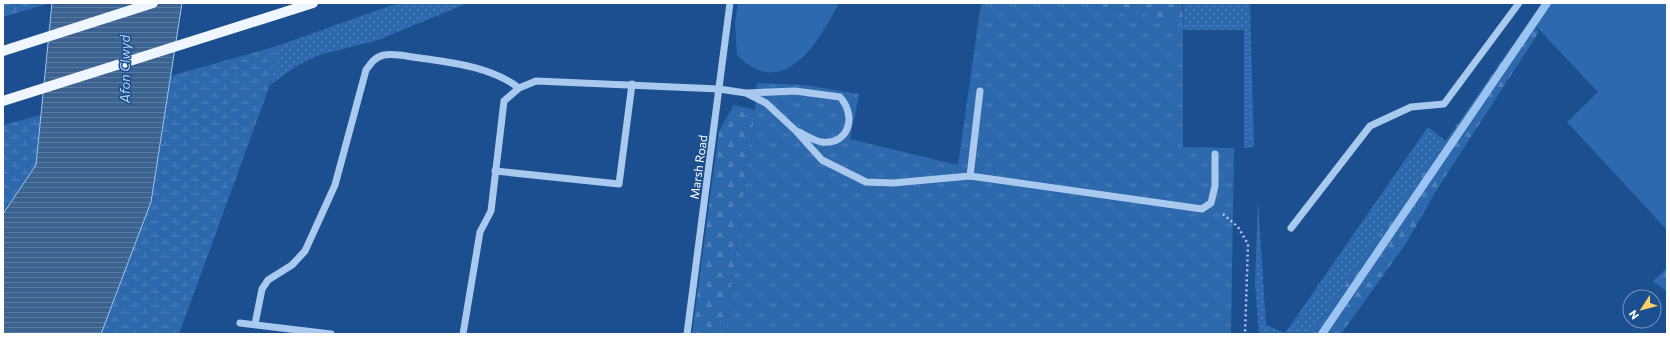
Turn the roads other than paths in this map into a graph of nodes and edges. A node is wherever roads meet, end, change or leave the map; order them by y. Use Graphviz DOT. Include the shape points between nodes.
graph roads {
  1 [pos="153,3"];
  2 [pos="313,3"];
  3 [pos="730,3"];
  4 [pos="1519,3"];
  5 [pos="3,51"];
  6 [pos="632,84"];
  7 [pos="519,88"];
  8 [pos="719,89"];
  9 [pos="980,91"];
  10 [pos="746,93"];
  11 [pos="3,101"];
  12 [pos="795,130"];
  13 [pos="1215,154"];
  14 [pos="496,171"];
  15 [pos="970,176"];
  16 [pos="1291,228"];
  17 [pos="240,323"];
  18 [pos="255,324"];
  19 [pos="331,334"];
  20 [pos="463,334"];
  21 [pos="687,334"];
  1 -- 5 [label="main road"];
  2 -- 11 [label="main road"];
  3 -- 8 [label="street, Marsh Road"];
  4 -- 16 [label="street" via="1444,104 1411,107 1370,126"];
  6 -- 7 [label="street" via="536,81"];
  6 -- 8 [label="street"];
  6 -- 14 [label="street" via="619,184"];
  7 -- 14 [label="street" via="504,101"];
  7 -- 18 [label="street" via="493,73 455,63 394,55 383,55 374,59 366,70 336,185 305,251 292,265 268,280 262,289"];
  8 -- 10 [label="street"];
  8 -- 21 [label="street, Marsh Road"];
  9 -- 15 [label="street"];
  10 -- 12 [label="street" via="766,103"];
  10 -- 12 [label="street" via="795,91 840,97 847,104 851,120 847,130 836,140 821,142"];
  12 -- 15 [label="street" via="822,160 866,182 893,183"];
  13 -- 15 [label="street" via="1215,186 1211,202 1202,209"];
  14 -- 20 [label="street" via="491,211 480,232"];
  17 -- 18 [label="street"];
  18 -- 19 [label="street"];
}
